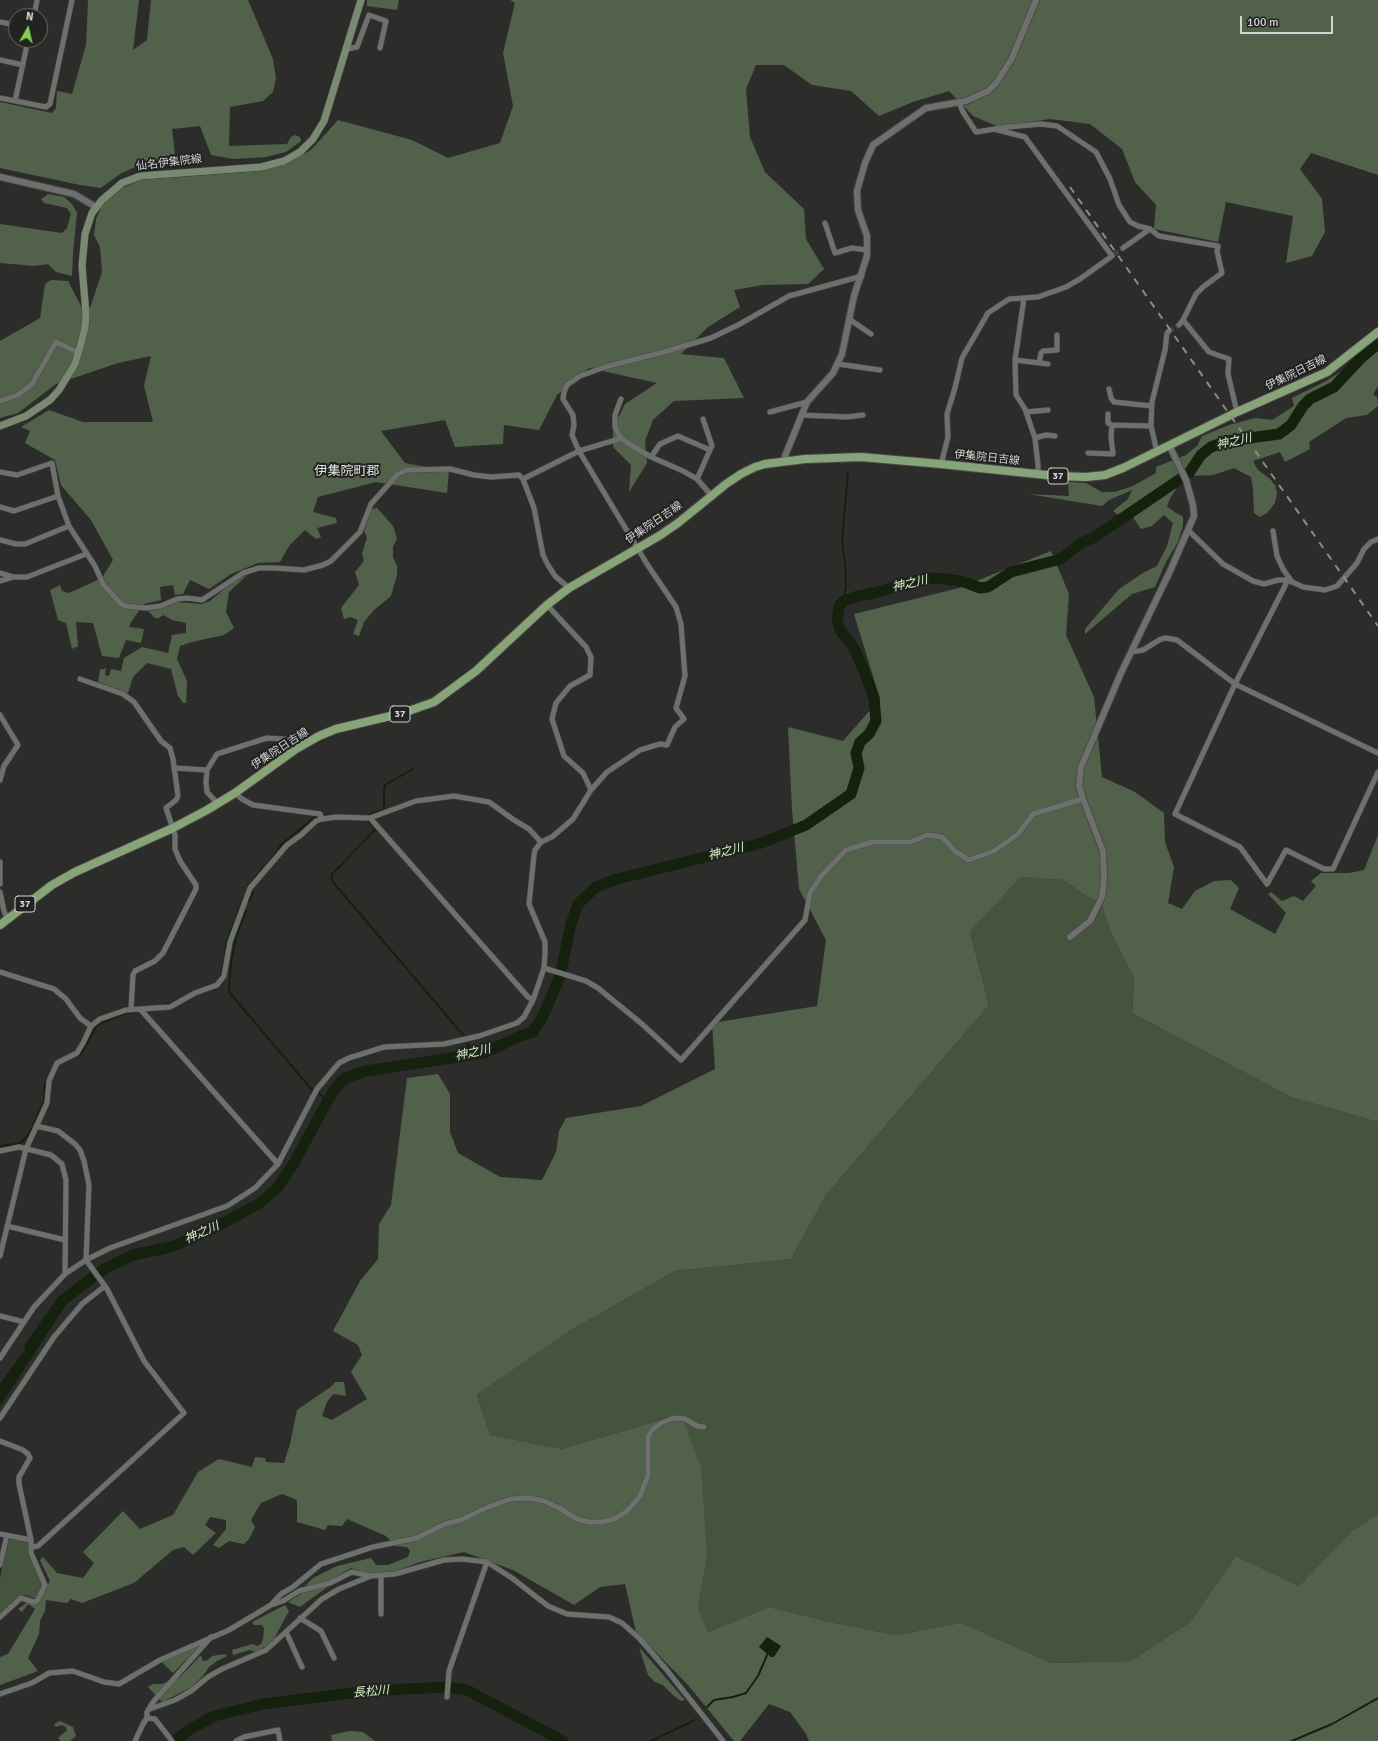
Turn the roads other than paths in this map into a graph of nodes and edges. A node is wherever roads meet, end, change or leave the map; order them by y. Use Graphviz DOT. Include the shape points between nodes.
graph roads {
  1 [pos="72,0"];
  2 [pos="361,0"];
  3 [pos="1036,0"];
  4 [pos="26,48"];
  5 [pos="380,48"];
  6 [pos="346,50"];
  7 [pos="0,60"];
  8 [pos="23,65"];
  9 [pos="0,98"];
  10 [pos="15,101"];
  11 [pos="959,103"];
  12 [pos="994,129"];
  13 [pos="0,177"];
  14 [pos="96,207"];
  15 [pos="825,223"];
  16 [pos="1150,229"];
  17 [pos="1124,248"];
  18 [pos="867,250"];
  19 [pos="862,276"];
  20 [pos="1024,298"];
  21 [pos="849,319"];
  22 [pos="1183,320"];
  23 [pos="1179,325"];
  24 [pos="1169,331"];
  25 [pos="1378,332"];
  26 [pos="871,334"];
  27 [pos="1057,335"];
  28 [pos="79,353"];
  29 [pos="1015,360"];
  30 [pos="1038,363"];
  31 [pos="838,364"];
  32 [pos="1048,364"];
  33 [pos="880,370"];
  34 [pos="1109,389"];
  35 [pos="621,399"];
  36 [pos="0,401"];
  37 [pos="807,402"];
  38 [pos="1152,406"];
  39 [pos="1048,410"];
  40 [pos="770,412"];
  41 [pos="1026,412"];
  42 [pos="1237,412"];
  43 [pos="1108,414"];
  44 [pos="801,415"];
  45 [pos="863,415"];
  46 [pos="703,419"];
  47 [pos="1112,425"];
  48 [pos="0,426"];
  49 [pos="1151,426"];
  50 [pos="1055,436"];
  51 [pos="622,438"];
  52 [pos="1035,438"];
  53 [pos="1169,445"];
  54 [pos="710,450"];
  55 [pos="579,451"];
  56 [pos="1157,452"];
  57 [pos="1088,453"];
  58 [pos="651,457"];
  59 [pos="785,462"];
  60 [pos="941,464"];
  61 [pos="0,472"];
  62 [pos="1038,474"];
  63 [pos="523,479"];
  64 [pos="697,479"];
  65 [pos="711,495"];
  66 [pos="58,496"];
  67 [pos="0,507"];
  68 [pos="69,526"];
  69 [pos="1189,531"];
  70 [pos="1273,531"];
  71 [pos="1378,539"];
  72 [pos="0,540"];
  73 [pos="638,549"];
  74 [pos="86,554"];
  75 [pos="0,573"];
  76 [pos="12,577"];
  77 [pos="0,581"];
  78 [pos="1290,581"];
  79 [pos="569,588"];
  80 [pos="547,605"];
  81 [pos="1131,652"];
  82 [pos="80,679"];
  83 [pos="1235,684"];
  84 [pos="0,715"];
  85 [pos="305,744"];
  86 [pos="1378,753"];
  87 [pos="174,768"];
  88 [pos="208,770"];
  89 [pos="1378,772"];
  90 [pos="0,780"];
  91 [pos="591,790"];
  92 [pos="235,792"];
  93 [pos="1083,799"];
  94 [pos="218,804"];
  95 [pos="321,817"];
  96 [pos="370,818"];
  97 [pos="173,828"];
  98 [pos="541,842"];
  99 [pos="0,862"];
  100 [pos="0,884"];
  101 [pos="0,892"];
  102 [pos="8,918"];
  103 [pos="0,925"];
  104 [pos="1070,937"];
  105 [pos="546,969"];
  106 [pos="0,972"];
  107 [pos="533,1000"];
  108 [pos="131,1009"];
  109 [pos="141,1010"];
  110 [pos="91,1026"];
  111 [pos="36,1126"];
  112 [pos="26,1149"];
  113 [pos="0,1151"];
  114 [pos="278,1164"];
  115 [pos="7,1226"];
  116 [pos="65,1240"];
  117 [pos="0,1256"];
  118 [pos="87,1262"];
  119 [pos="65,1274"];
  120 [pos="103,1284"];
  121 [pos="0,1316"];
  122 [pos="24,1322"];
  123 [pos="0,1358"];
  124 [pos="0,1418"];
  125 [pos="704,1427"];
  126 [pos="0,1441"];
  127 [pos="0,1534"];
  128 [pos="7,1535"];
  129 [pos="31,1540"];
  130 [pos="32,1547"];
  131 [pos="487,1562"];
  132 [pos="0,1565"];
  133 [pos="371,1576"];
  134 [pos="381,1576"];
  135 [pos="271,1605"];
  136 [pos="381,1614"];
  137 [pos="0,1617"];
  138 [pos="300,1618"];
  139 [pos="286,1632"];
  140 [pos="213,1635"];
  141 [pos="334,1658"];
  142 [pos="302,1667"];
  143 [pos="0,1694"];
  144 [pos="447,1696"];
  145 [pos="150,1709"];
  146 [pos="147,1718"];
  147 [pos="135,1741"];
  148 [pos="172,1741"];
  149 [pos="236,1741"];
  150 [pos="280,1741"];
  151 [pos="723,1741"];
  1 -- 10 [label="street" via="50,104 46,107"];
  2 -- 6 [label="main road, 仙名伊集院線"];
  3 -- 11 [label="street" via="1012,58 997,82 988,91"];
  4 -- 8 [label="street"];
  5 -- 6 [label="street" via="386,21 369,15 357,47"];
  6 -- 14 [label="main road, 仙名伊集院線" via="324,120 313,139 293,157 261,167 140,176 114,189"];
  7 -- 8 [label="street"];
  8 -- 10 [label="street"];
  9 -- 10 [label="street"];
  11 -- 12 [label="street" via="976,132"];
  11 -- 18 [label="street" via="926,108 873,145 857,191 858,210 866,236"];
  12 -- 16 [label="street" via="1041,124 1057,126 1096,152 1110,179 1119,205 1130,222"];
  12 -- 20 [label="street" via="1025,137 1113,255 1066,287 1038,297"];
  13 -- 14 [label="street" via="74,194"];
  14 -- 28 [label="main road, 仙名伊集院線" via="87,226 83,244 86,314"];
  15 -- 18 [label="street" via="835,253 852,248"];
  16 -- 17 [label="street"];
  16 -- 22 [label="street" via="1159,236 1218,246 1222,273 1196,294"];
  18 -- 19 [label="street"];
  19 -- 21 [label="street"];
  19 -- 55 [label="street" via="789,296 711,338 580,376 567,386 563,399 573,415 572,435"];
  20 -- 29 [label="street"];
  20 -- 60 [label="street" via="1009,298 988,313 962,358 947,414 948,437"];
  21 -- 26 [label="street"];
  21 -- 31 [label="street" via="844,348"];
  22 -- 23 [label="street"];
  22 -- 42 [label="street" via="1208,352 1229,358 1228,374"];
  24 -- 38 [label="street"];
  25 -- 42 [label="main road, 伊集院日吉線 / 37" via="1327,372"];
  27 -- 30 [label="street" via="1058,350 1043,351"];
  28 -- 36 [label="street" via="56,342 32,384 18,395"];
  28 -- 48 [label="main road, 仙名伊集院線" via="69,376 50,400 26,416"];
  29 -- 30 [label="street"];
  29 -- 41 [label="street" via="1016,395"];
  30 -- 32 [label="street"];
  31 -- 33 [label="street"];
  31 -- 37 [label="street"];
  34 -- 38 [label="street" via="1114,402"];
  35 -- 51 [label="street" via="614,415 615,427"];
  37 -- 40 [label="street"];
  37 -- 44 [label="street"];
  38 -- 49 [label="street"];
  39 -- 41 [label="street"];
  41 -- 52 [label="street"];
  42 -- 53 [label="main road, 伊集院日吉線 / 37"];
  43 -- 47 [label="street" via="1108,423"];
  44 -- 45 [label="street"];
  44 -- 59 [label="street"];
  46 -- 54 [label="street" via="712,446"];
  47 -- 49 [label="street"];
  47 -- 57 [label="street" via="1113,454"];
  49 -- 56 [label="street"];
  50 -- 52 [label="street"];
  51 -- 55 [label="street"];
  51 -- 58 [label="street"];
  52 -- 62 [label="street"];
  53 -- 56 [label="main road, 伊集院日吉線 / 37"];
  53 -- 69 [label="street" via="1186,480 1193,505 1194,516"];
  54 -- 58 [label="street" via="678,436 660,444"];
  54 -- 64 [label="street"];
  55 -- 63 [label="street"];
  55 -- 73 [label="street"];
  56 -- 62 [label="main road, 伊集院日吉線 / 37" via="1105,474 1073,477"];
  58 -- 64 [label="street"];
  59 -- 60 [label="main road, 伊集院日吉線 / 37" via="861,457"];
  59 -- 65 [label="main road, 伊集院日吉線 / 37" via="755,467"];
  60 -- 62 [label="main road, 伊集院日吉線 / 37"];
  61 -- 66 [label="street" via="17,475 52,463"];
  63 -- 74 [label="street" via="519,475 491,477 450,469 407,470 398,474 370,504 360,532 331,561 304,570 259,568 243,573 202,600 177,599 161,606 146,608 125,606 103,584"];
  63 -- 79 [label="street" via="534,508 543,555 555,576"];
  64 -- 65 [label="street"];
  65 -- 73 [label="main road, 伊集院日吉線 / 37" via="678,523"];
  66 -- 67 [label="street" via="14,511"];
  66 -- 68 [label="street"];
  68 -- 72 [label="street" via="25,544"];
  68 -- 74 [label="street"];
  69 -- 78 [label="street" via="1223,564 1240,575 1264,584 1278,580"];
  69 -- 81 [label="street"];
  70 -- 78 [label="street" via="1277,556"];
  71 -- 78 [label="street" via="1364,550 1357,563 1337,586 1320,590 1303,587"];
  73 -- 79 [label="main road, 伊集院日吉線 / 37"];
  73 -- 91 [label="street" via="676,607 681,624 685,676 676,708 684,719 675,727 667,745 660,744 640,750 612,768"];
  74 -- 76 [label="street" via="27,577"];
  75 -- 76 [label="street"];
  76 -- 77 [label="street"];
  78 -- 83 [label="street"];
  79 -- 80 [label="main road, 伊集院日吉線 / 37"];
  80 -- 85 [label="main road, 伊集院日吉線 / 37" via="476,671 434,702 403,713 336,729"];
  80 -- 91 [label="street" via="586,647 591,657 590,675 570,686 556,703 552,719 564,756 583,773"];
  81 -- 83 [label="street" via="1143,650 1160,639 1177,640"];
  81 -- 93 [label="street" via="1081,767 1079,786"];
  82 -- 87 [label="street" via="123,694 134,702 161,741 170,748"];
  83 -- 86 [label="street"];
  83 -- 89 [label="street" via="1174,814 1240,847 1267,884 1286,850 1324,869 1334,869"];
  84 -- 90 [label="street" via="18,745 4,766"];
  85 -- 88 [label="street" via="284,738 259,740 217,754"];
  85 -- 92 [label="main road, 伊集院日吉線 / 37"];
  87 -- 88 [label="street"];
  87 -- 97 [label="street" via="178,796 166,808"];
  88 -- 94 [label="street" via="207,792"];
  91 -- 98 [label="street" via="573,819 552,837"];
  92 -- 94 [label="main road, 伊集院日吉線 / 37"];
  92 -- 95 [label="street" via="253,805 320,814"];
  93 -- 104 [label="street" via="1103,851 1103,891 1090,921"];
  93 -- 105 [label="street" via="1033,814 1018,834 994,851 969,860 956,852 942,837 927,835 910,842 872,842 846,850 822,875 810,893 805,920 681,1060 598,988 586,981"];
  94 -- 97 [label="main road, 伊集院日吉線 / 37"];
  95 -- 96 [label="street"];
  95 -- 109 [label="street" via="287,845 250,888 227,951 222,981 214,988 195,994 170,1007"];
  96 -- 98 [label="street" via="416,801 454,796 489,802 530,829"];
  96 -- 107 [label="street"];
  97 -- 102 [label="main road, 伊集院日吉線 / 37" via="75,872 47,888"];
  97 -- 108 [label="street" via="175,849 196,889 163,953 155,961 135,970"];
  98 -- 105 [label="street" via="534,855 529,898 531,912 544,942"];
  99 -- 100 [label="street"];
  101 -- 102 [label="street"];
  102 -- 103 [label="main road, 伊集院日吉線 / 37"];
  105 -- 107 [label="street"];
  106 -- 110 [label="street" via="54,989 66,999 80,1018"];
  107 -- 114 [label="street" via="524,1017 498,1031 444,1044 384,1047 339,1063 317,1089"];
  108 -- 109 [label="street"];
  108 -- 110 [label="street" via="100,1019"];
  109 -- 114 [label="street"];
  110 -- 111 [label="street" via="77,1053 60,1060 52,1070 47,1103"];
  111 -- 112 [label="street"];
  111 -- 118 [label="street" via="51,1128 64,1134 75,1144 84,1161 89,1185"];
  112 -- 113 [label="street" via="19,1147"];
  112 -- 115 [label="street"];
  112 -- 116 [label="street" via="51,1155 62,1164 66,1180"];
  114 -- 118 [label="street" via="255,1188 227,1206 110,1248"];
  115 -- 116 [label="street"];
  115 -- 117 [label="street"];
  116 -- 119 [label="street"];
  118 -- 119 [label="street"];
  118 -- 120 [label="street"];
  119 -- 122 [label="street" via="34,1307"];
  120 -- 124 [label="street" via="54,1337"];
  120 -- 130 [label="street" via="144,1361 184,1413 38,1546"];
  121 -- 122 [label="street"];
  122 -- 123 [label="street"];
  125 -- 135 [label="street" via="685,1419 674,1418 652,1430 648,1437 648,1476 640,1496 626,1512 614,1519 589,1522 577,1519 544,1502 529,1498 510,1499 461,1520 445,1524 417,1538 373,1547 322,1564 281,1594"];
  126 -- 129 [label="street" via="23,1450 30,1458 19,1477 19,1484"];
  127 -- 128 [label="street"];
  128 -- 129 [label="street"];
  128 -- 132 [label="street"];
  129 -- 130 [label="street"];
  130 -- 137 [label="street" via="31,1553 45,1586 37,1601 21,1598"];
  131 -- 134 [label="street" via="444,1560"];
  131 -- 144 [label="street" via="449,1674"];
  131 -- 151 [label="street" via="548,1606 567,1614 609,1617 622,1623 666,1669"];
  133 -- 134 [label="street"];
  133 -- 135 [label="street" via="352,1572 330,1583 299,1591"];
  133 -- 138 [label="street" via="339,1588"];
  134 -- 136 [label="street"];
  135 -- 140 [label="street" via="229,1630"];
  138 -- 139 [label="street"];
  138 -- 141 [label="street" via="321,1631"];
  139 -- 142 [label="street"];
  139 -- 145 [label="street" via="266,1650 217,1671 175,1700"];
  140 -- 143 [label="street" via="160,1660 119,1684 73,1672 49,1673 32,1683"];
  140 -- 145 [label="street" via="153,1702"];
  145 -- 146 [label="street"];
  146 -- 147 [label="street"];
  146 -- 148 [label="street" via="155,1719"];
  149 -- 150 [label="street" via="278,1730"];
}
